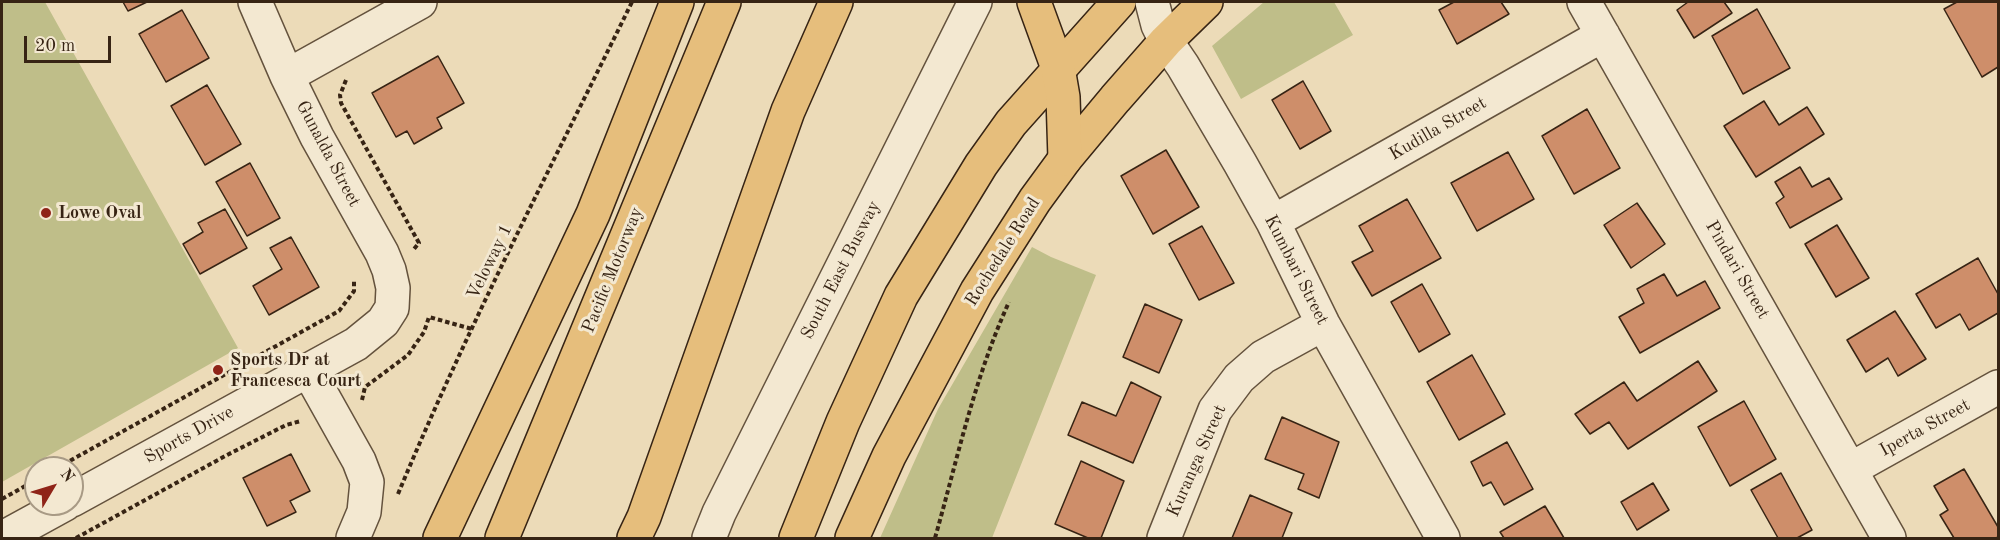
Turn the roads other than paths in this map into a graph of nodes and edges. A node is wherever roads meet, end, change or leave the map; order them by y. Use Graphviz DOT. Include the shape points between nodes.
graph roads {
  1 [pos="255,2"];
  2 [pos="420,2"];
  3 [pos="677,2"];
  4 [pos="724,2"];
  5 [pos="836,2"];
  6 [pos="975,2"];
  7 [pos="1034,2"];
  8 [pos="1119,2"];
  9 [pos="1152,2"];
  10 [pos="1206,2"];
  11 [pos="1584,2"];
  12 [pos="1603,35"];
  13 [pos="1166,41"];
  14 [pos="1059,68"];
  15 [pos="287,76"];
  16 [pos="1065,159"];
  17 [pos="1273,222"];
  18 [pos="392,308"];
  19 [pos="1323,324"];
  20 [pos="308,370"];
  21 [pos="1998,387"];
  22 [pos="1851,470"];
  23 [pos="84,493"];
  24 [pos="43,516"];
  25 [pos="3,538"];
  26 [pos="353,538"];
  27 [pos="440,538"];
  28 [pos="502,538"];
  29 [pos="634,538"];
  30 [pos="709,538"];
  31 [pos="796,538"];
  32 [pos="852,538"];
  33 [pos="1164,538"];
  34 [pos="1443,538"];
  35 [pos="1889,538"];
  1 -- 15 [label="street, Gunalda Street"];
  2 -- 15 [label="street"];
  3 -- 27 [label="main road" via="593,214"];
  4 -- 28 [label="main road, Pacific Motorway"];
  5 -- 29 [label="main road" via="788,111 645,517"];
  6 -- 30 [label="street, South East Busway"];
  7 -- 14 [label="main road"];
  8 -- 14 [label="main road"];
  9 -- 13 [label="street, Kumbari Street"];
  10 -- 13 [label="main road, Rochedale Road"];
  11 -- 12 [label="street, Pindari Street"];
  12 -- 17 [label="street, Kudilla Street"];
  12 -- 22 [label="street, Pindari Street"];
  13 -- 16 [label="main road, Rochedale Road"];
  13 -- 17 [label="street, Kumbari Street"];
  14 -- 16 [label="main road"];
  14 -- 31 [label="main road" via="981,165 901,296 843,422"];
  15 -- 18 [label="street, Gunalda Street" via="382,254 393,288"];
  16 -- 32 [label="main road, Rochedale Road" via="976,291 889,456"];
  17 -- 19 [label="street, Kumbari Street"];
  18 -- 20 [label="street, Sports Drive" via="370,333"];
  19 -- 33 [label="street, Kuranga Street" via="1263,357 1239,378 1215,410"];
  19 -- 34 [label="street, Kumbari Street"];
  20 -- 23 [label="street, Sports Drive"];
  20 -- 26 [label="street" via="359,461 366,482 364,512"];
  21 -- 22 [label="street, Iperta Street"];
  22 -- 35 [label="street, Pindari Street"];
  24 -- 25 [label="street"];
}
